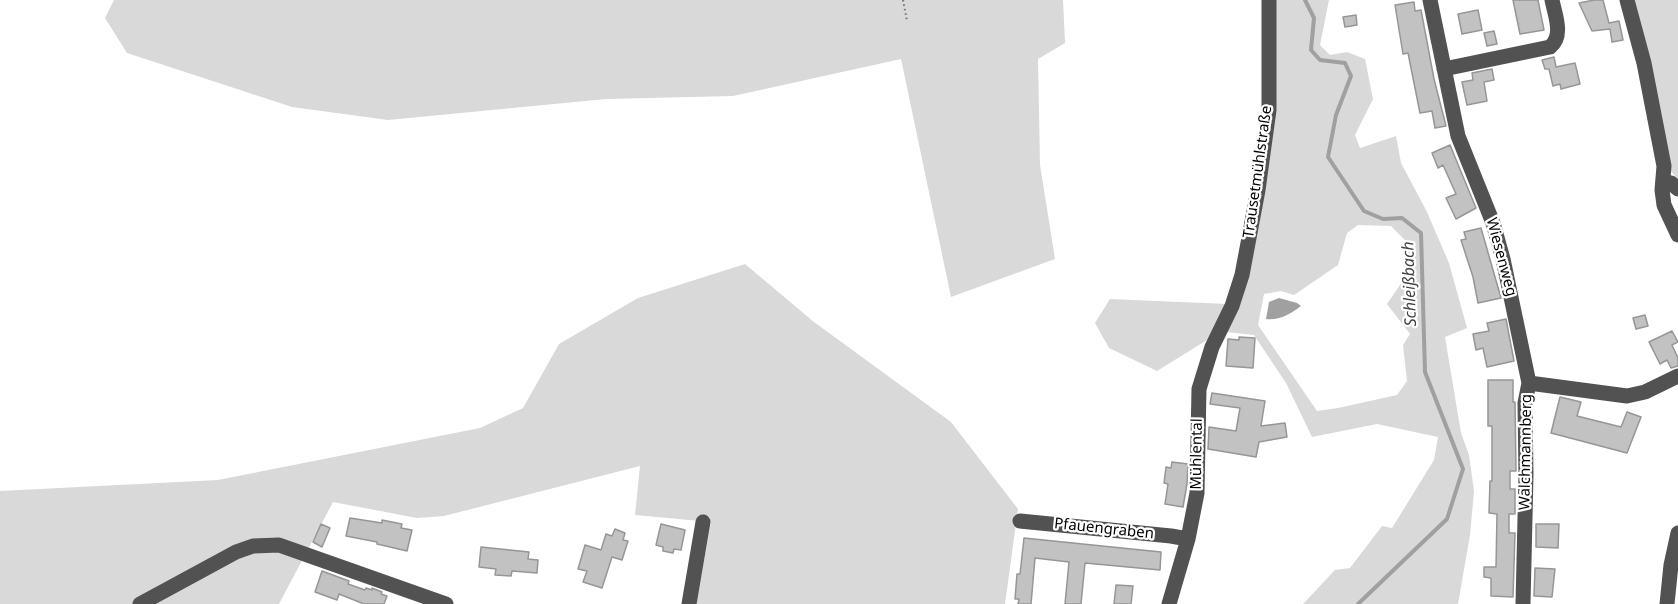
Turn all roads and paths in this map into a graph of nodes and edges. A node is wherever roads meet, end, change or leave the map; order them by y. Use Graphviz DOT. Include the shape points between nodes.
graph roads {
  1 [pos="903,0"];
  2 [pos="1269,0"];
  3 [pos="1430,0"];
  4 [pos="1552,0"];
  5 [pos="1627,0"];
  6 [pos="907,21"];
  7 [pos="1444,69"];
  8 [pos="1663,181"];
  9 [pos="1678,189"];
  10 [pos="1678,235"];
  11 [pos="1232,306"];
  12 [pos="1678,376"];
  13 [pos="1528,383"];
  14 [pos="1020,521"];
  15 [pos="704,522"];
  16 [pos="1678,533"];
  17 [pos="1188,539"];
  18 [pos="140,604"];
  19 [pos="446,604"];
  20 [pos="689,604"];
  21 [pos="1169,604"];
  22 [pos="1523,604"];
  23 [pos="1667,604"];
  1 -- 6 [label="path"];
  2 -- 11 [label="street, Trausetmühlstraße" via="1269,110 1242,275"];
  3 -- 7 [label="street, Wiesenweg"];
  4 -- 7 [label="street" via="1559,33 1550,47"];
  5 -- 8 [label="street" via="1644,63 1664,166"];
  7 -- 13 [label="street, Wiesenweg" via="1458,136 1503,259"];
  8 -- 9 [label="street"];
  8 -- 10 [label="street" via="1664,205"];
  11 -- 17 [label="street, Mühlental" via="1212,347 1200,389 1198,480"];
  12 -- 13 [label="street, Walchmannberg" via="1627,396"];
  13 -- 22 [label="street, Walchmannberg"];
  14 -- 17 [label="street, Pfauengraben"];
  15 -- 20 [label="street"];
  16 -- 23 [label="street"];
  17 -- 21 [label="street, Mühlental"];
  18 -- 19 [label="street" via="236,552 252,546 279,545"];
}
